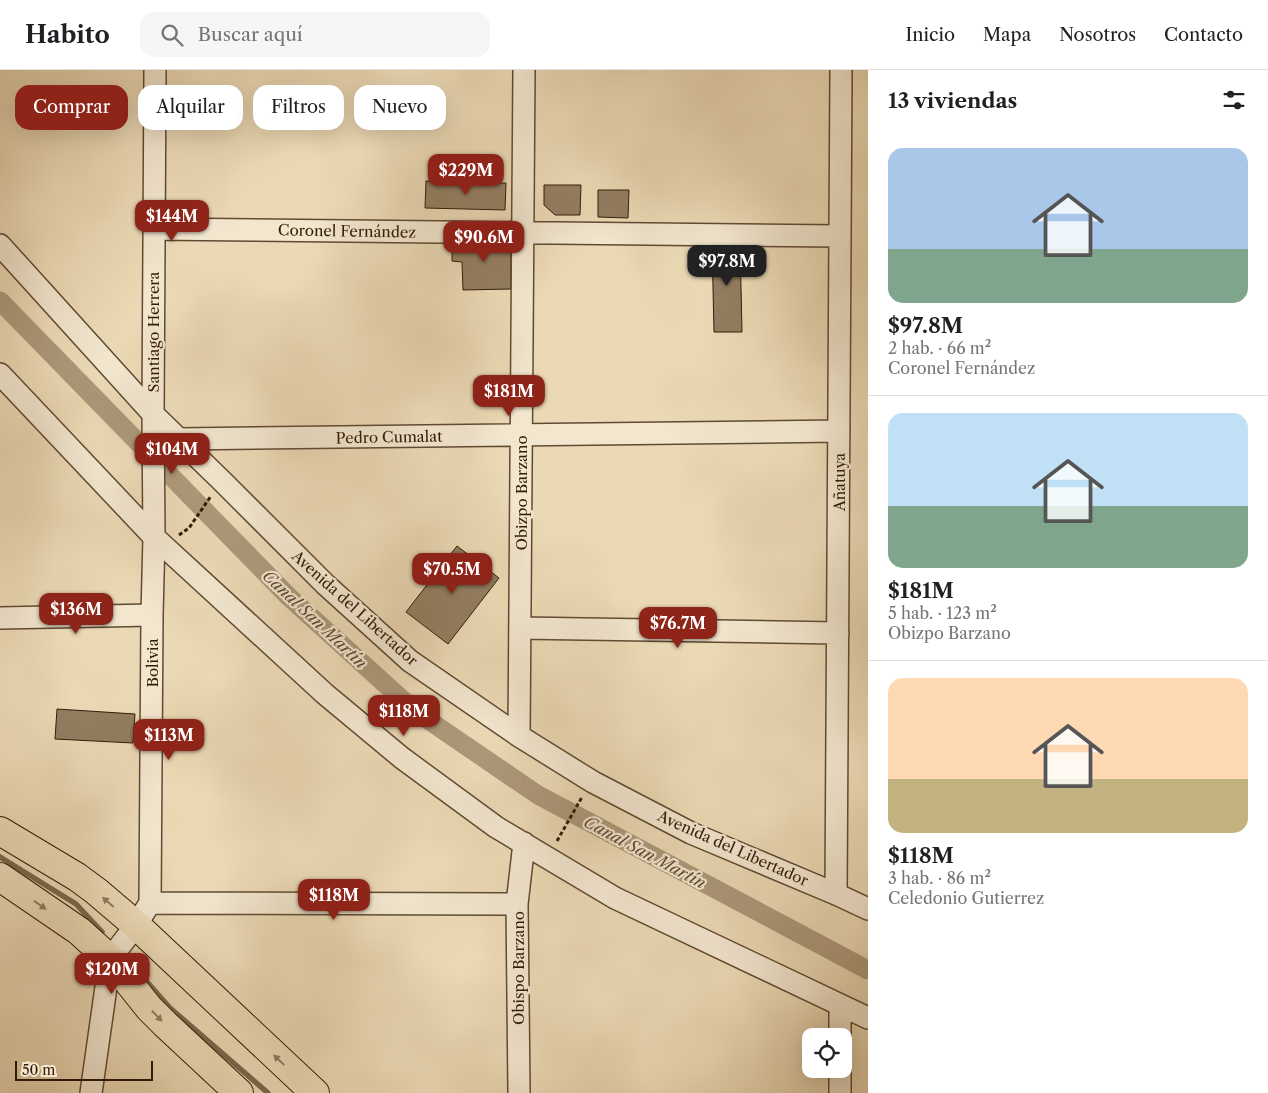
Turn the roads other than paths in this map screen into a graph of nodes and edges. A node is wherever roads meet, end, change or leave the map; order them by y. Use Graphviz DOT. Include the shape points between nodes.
graph roads {
  1 [pos="155,70"];
  2 [pos="524,70"];
  3 [pos="841,70"];
  4 [pos="154,229"];
  5 [pos="523,232"];
  6 [pos="840,236"];
  7 [pos="0,245"];
  8 [pos="0,374"];
  9 [pos="153,414"];
  10 [pos="839,431"];
  11 [pos="521,435"];
  12 [pos="179,440"];
  13 [pos="154,537"];
  14 [pos="152,615"];
  15 [pos="0,618"];
  16 [pos="520,628"];
  17 [pos="838,633"];
  18 [pos="519,736"];
  19 [pos="0,831"];
  20 [pos="524,843"];
  21 [pos="0,877"];
  22 [pos="836,894"];
  23 [pos="150,903"];
  24 [pos="517,904"];
  25 [pos="868,910"];
  26 [pos="136,926"];
  27 [pos="110,959"];
  28 [pos="840,1005"];
  29 [pos="868,1018"];
  30 [pos="840,1028"];
  31 [pos="840,1078"];
  32 [pos="91,1093"];
  33 [pos="238,1093"];
  34 [pos="315,1093"];
  35 [pos="519,1093"];
  36 [pos="840,1093"];
  1 -- 4 [label="street, Santiago Herrera"];
  2 -- 5 [label="street, Obizpo Barzano"];
  3 -- 6 [label="street, Añatuya"];
  4 -- 5 [label="street, Coronel Fernández"];
  4 -- 9 [label="street, Santiago Herrera"];
  5 -- 6 [label="street, Coronel Fernández"];
  5 -- 11 [label="street, Obizpo Barzano"];
  6 -- 10 [label="street, Añatuya"];
  7 -- 9 [label="street, Avenida del Libertador"];
  8 -- 13 [label="street"];
  9 -- 12 [label="street, Avenida del Libertador"];
  9 -- 13 [label="street, Bolivia"];
  10 -- 11 [label="street, Pedro Cumalat"];
  10 -- 17 [label="street, Añatuya"];
  11 -- 12 [label="street, Pedro Cumalat"];
  11 -- 16 [label="street, Obizpo Barzano"];
  12 -- 18 [label="street, Avenida del Libertador" via="410,661"];
  13 -- 14 [label="street, Bolivia"];
  13 -- 20 [label="street" via="326,694 402,758"];
  14 -- 15 [label="street"];
  14 -- 23 [label="street, Bolivia"];
  16 -- 17 [label="street"];
  16 -- 18 [label="street, Obizpo Barzano"];
  17 -- 22 [label="street, Añatuya"];
  18 -- 22 [label="street, Avenida del Libertador" via="593,782 691,833"];
  26 -- 19 [label="main road, one-way" via="77,877"];
  20 -- 24 [label="street, Obispo Barzano"];
  20 -- 28 [label="street" via="615,898"];
  21 -- 27 [label="main road, one-way" via="79,931"];
  22 -- 25 [label="street, Avenida del Libertador"];
  23 -- 24 [label="street"];
  23 -- 26 [label="street"];
  24 -- 35 [label="street, Obispo Barzano"];
  26 -- 27 [label="street"];
  34 -- 26 [label="main road, one-way"];
  27 -- 32 [label="street"];
  27 -- 33 [label="main road, one-way" via="149,1008"];
  28 -- 29 [label="street"];
  28 -- 30 [label="street"];
  31 -- 36 [label="street"];
}
